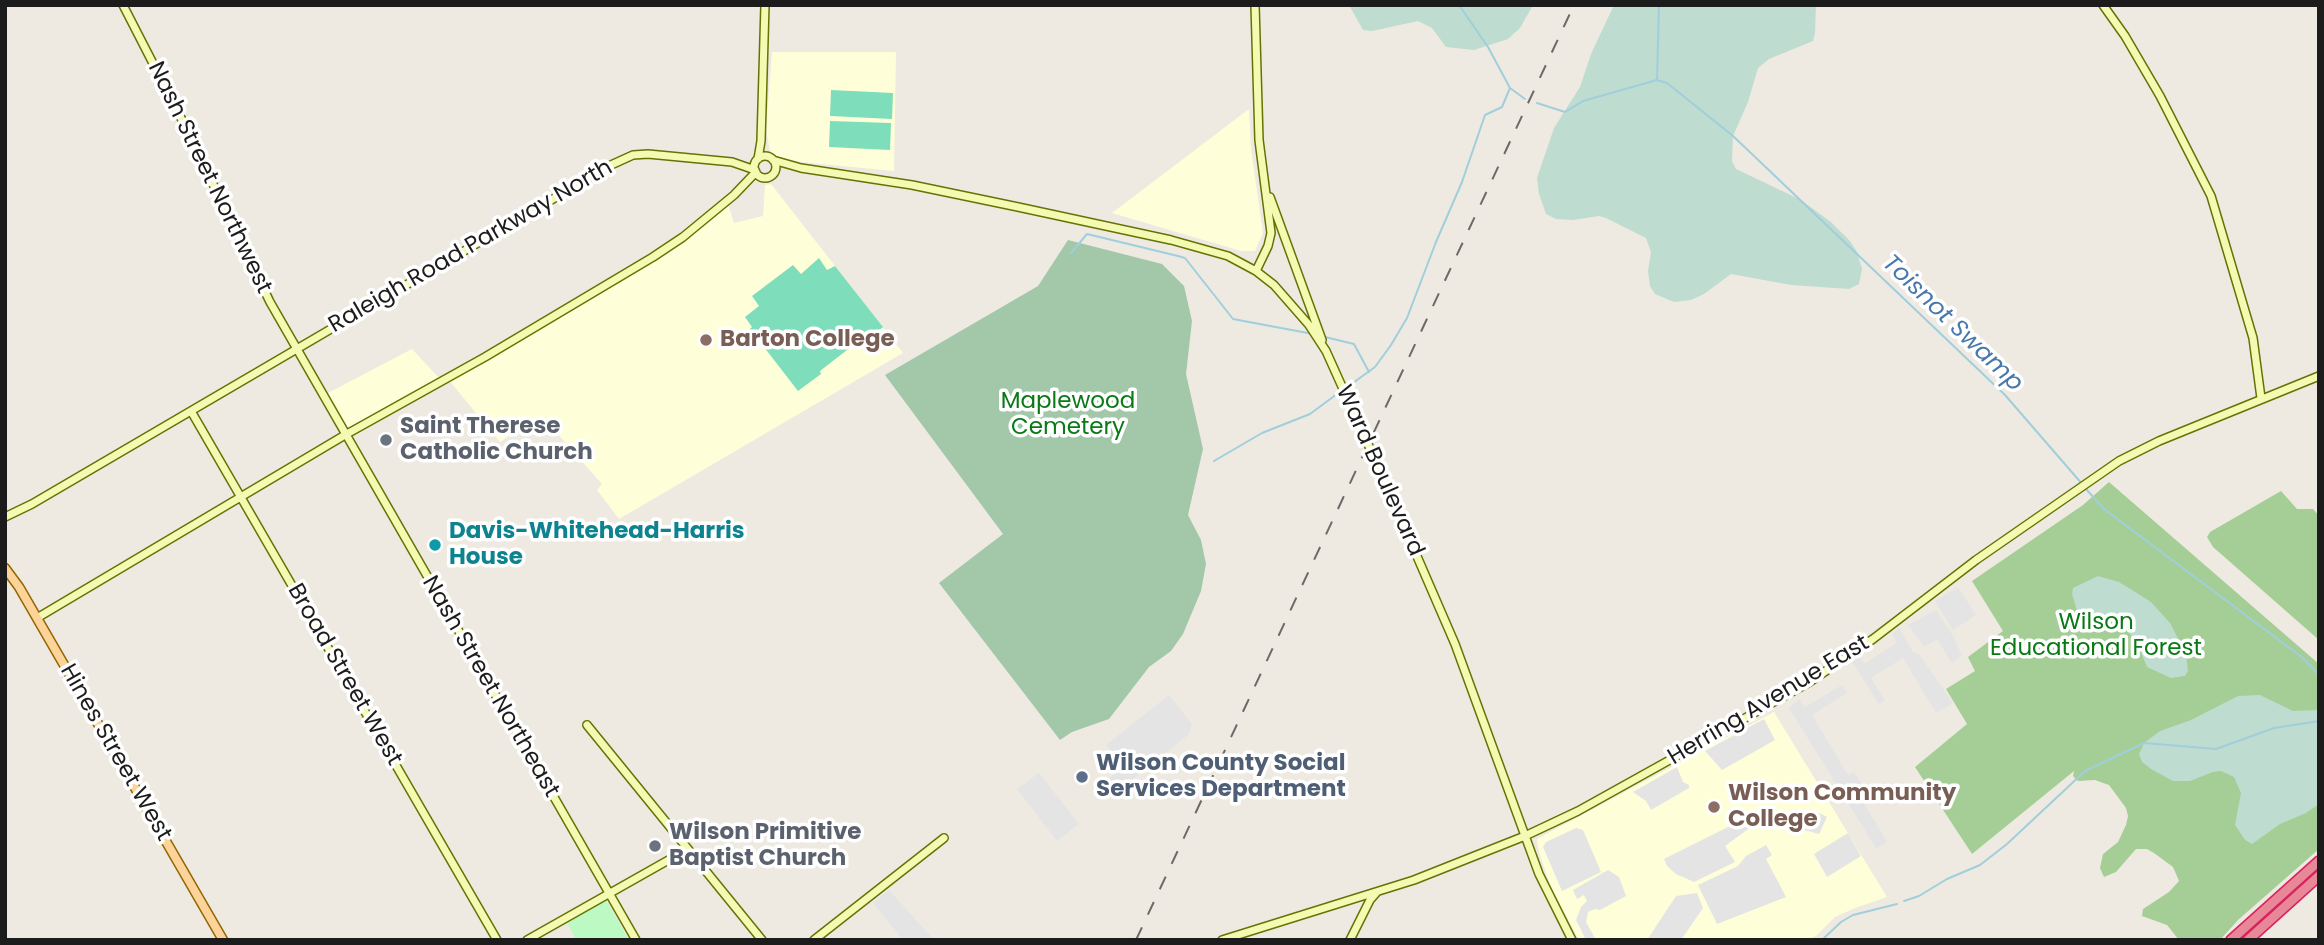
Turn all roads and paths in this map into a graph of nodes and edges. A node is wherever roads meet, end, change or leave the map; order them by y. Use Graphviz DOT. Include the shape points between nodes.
graph roads {
  1 [pos="123,5"];
  2 [pos="765,5"];
  3 [pos="1255,5"];
  4 [pos="2103,5"];
  5 [pos="761,141"];
  6 [pos="757,159"];
  7 [pos="771,159"];
  8 [pos="732,162"];
  9 [pos="801,168"];
  10 [pos="755,171"];
  11 [pos="774,173"];
  12 [pos="1264,176"];
  13 [pos="765,178"];
  14 [pos="738,191"];
  15 [pos="1255,271"];
  16 [pos="297,349"];
  17 [pos="1326,351"];
  18 [pos="2319,376"];
  19 [pos="2261,398"];
  20 [pos="191,411"];
  21 [pos="345,435"];
  22 [pos="242,497"];
  23 [pos="5,517"];
  24 [pos="5,568"];
  25 [pos="37,618"];
  26 [pos="587,725"];
  27 [pos="1525,836"];
  28 [pos="944,838"];
  29 [pos="688,849"];
  30 [pos="2319,861"];
  31 [pos="2319,876"];
  32 [pos="1377,892"];
  33 [pos="609,893"];
  34 [pos="223,940"];
  35 [pos="497,940"];
  36 [pos="527,940"];
  37 [pos="636,940"];
  38 [pos="762,940"];
  39 [pos="814,940"];
  40 [pos="1222,940"];
  41 [pos="1350,940"];
  42 [pos="1572,940"];
  43 [pos="2231,940"];
  44 [pos="2248,940"];
  1 -- 16 [label="street, Nash Street Northwest"];
  2 -- 5 [label="street"];
  3 -- 12 [label="street" via="1257,110"];
  4 -- 19 [label="street" via="2160,96 2211,196 2253,338"];
  5 -- 6 [label="street"];
  5 -- 7 [label="street"];
  6 -- 7 [label="street"];
  6 -- 8 [label="street, Raleigh Road Parkway North"];
  6 -- 10 [label="street"];
  7 -- 9 [label="street"];
  7 -- 11 [label="street"];
  8 -- 10 [label="street, Raleigh Road Parkway North"];
  8 -- 16 [label="street, Raleigh Road Parkway North" via="648,154 611,164"];
  9 -- 11 [label="street"];
  9 -- 15 [label="street, Ward Boulevard" via="928,188 1171,240 1228,256"];
  10 -- 13 [label="street"];
  10 -- 14 [label="street"];
  11 -- 13 [label="street"];
  12 -- 15 [label="street" via="1271,233"];
  12 -- 17 [label="street"];
  13 -- 14 [label="street"];
  14 -- 21 [label="street" via="653,257"];
  15 -- 17 [label="street, Ward Boulevard" via="1289,300"];
  16 -- 20 [label="street, Raleigh Road Parkway North"];
  16 -- 21 [label="street, Nash Street Northwest"];
  17 -- 27 [label="street, Ward Boulevard, bridge" via="1455,644"];
  18 -- 19 [label="street, Herring Avenue East"];
  19 -- 27 [label="street, Herring Avenue East" via="2159,441 2099,474 1808,683"];
  20 -- 22 [label="street, Broad Street West"];
  20 -- 23 [label="street, Raleigh Road Parkway North"];
  21 -- 22 [label="street"];
  21 -- 33 [label="street, Nash Street Northeast"];
  22 -- 25 [label="street"];
  22 -- 35 [label="street, Broad Street West"];
  24 -- 25 [label="main road, Hines Street West"];
  25 -- 34 [label="main road, Hines Street West"];
  26 -- 29 [label="street"];
  27 -- 32 [label="street, Herring Avenue East"];
  27 -- 42 [label="street, Ward Boulevard"];
  28 -- 39 [label="street"];
  29 -- 33 [label="street"];
  29 -- 38 [label="street"];
  30 -- 43 [label="highway"];
  31 -- 44 [label="highway"];
  32 -- 40 [label="street, Herring Avenue East"];
  32 -- 41 [label="street"];
  33 -- 36 [label="street"];
  33 -- 37 [label="street, Nash Street Northeast"];
}
